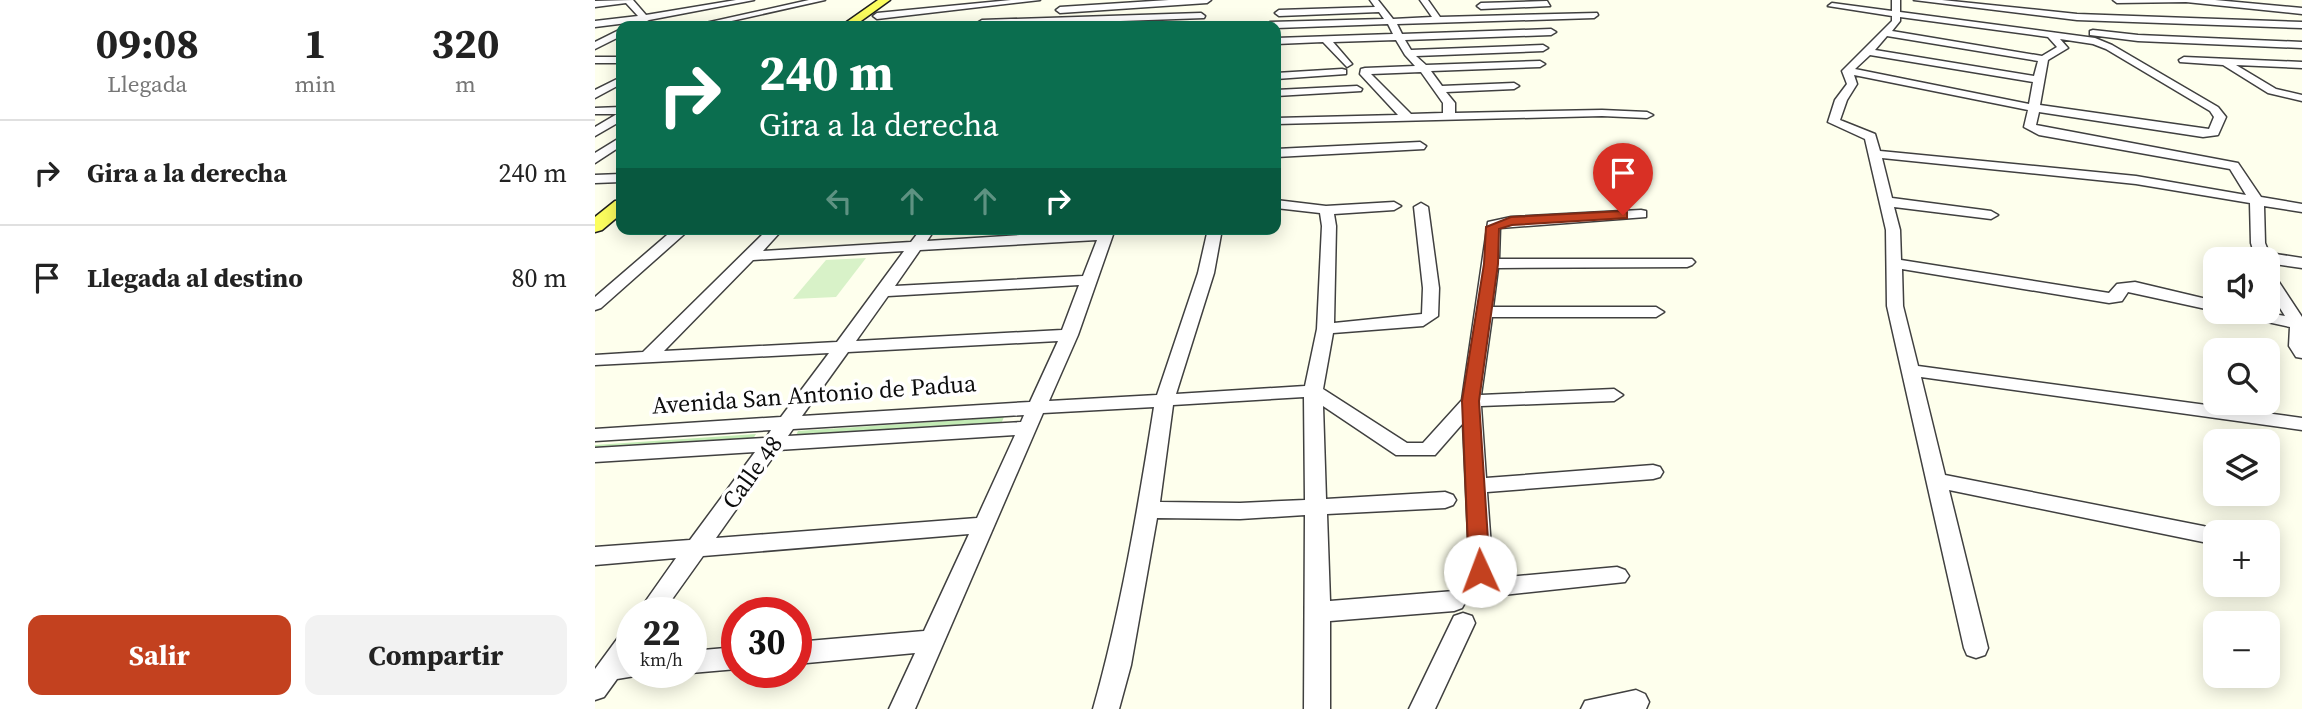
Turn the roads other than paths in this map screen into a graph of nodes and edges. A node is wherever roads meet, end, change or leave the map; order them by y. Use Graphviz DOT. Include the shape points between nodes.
graph roads {
  1 [pos="628,0"];
  2 [pos="701,0"];
  3 [pos="750,0"];
  4 [pos="776,0"];
  5 [pos="821,0"];
  6 [pos="945,0"];
  7 [pos="1037,0"];
  8 [pos="1073,0"];
  9 [pos="1207,0"];
  10 [pos="1423,0"];
  11 [pos="1896,0"];
  12 [pos="1918,0"];
  13 [pos="1996,0"];
  14 [pos="2117,0"];
  15 [pos="2183,0"];
  16 [pos="2189,0"];
  17 [pos="890,2"];
  18 [pos="1005,3"];
  19 [pos="1478,3"];
  20 [pos="2227,3"];
  21 [pos="595,4"];
  22 [pos="1377,4"];
  23 [pos="1547,4"];
  24 [pos="790,6"];
  25 [pos="1832,6"];
  26 [pos="1972,6"];
  27 [pos="711,8"];
  28 [pos="1087,8"];
  29 [pos="2302,11"];
  30 [pos="1898,14"];
  31 [pos="1594,15"];
  32 [pos="877,16"];
  33 [pos="991,16"];
  34 [pos="2077,17"];
  35 [pos="1493,18"];
  36 [pos="645,19"];
  37 [pos="1439,20"];
  38 [pos="625,21"];
  39 [pos="641,21"];
  40 [pos="720,21"];
  41 [pos="856,21"];
  42 [pos="870,21"];
  43 [pos="985,21"];
  44 [pos="1080,21"];
  45 [pos="1201,21"];
  46 [pos="1272,21"];
  47 [pos="1955,21"];
  48 [pos="616,22"];
  49 [pos="1391,22"];
  50 [pos="2207,23"];
  51 [pos="595,24"];
  52 [pos="2246,24"];
  53 [pos="2302,25"];
  54 [pos="1281,26"];
  55 [pos="1551,32"];
  56 [pos="1885,33"];
  57 [pos="2097,33"];
  58 [pos="1504,34"];
  59 [pos="2051,35"];
  60 [pos="1398,37"];
  61 [pos="1326,40"];
  62 [pos="1281,41"];
  63 [pos="2240,42"];
  64 [pos="2266,43"];
  65 [pos="2302,45"];
  66 [pos="1543,48"];
  67 [pos="1514,49"];
  68 [pos="1869,52"];
  69 [pos="1408,53"];
  70 [pos="2043,59"];
  71 [pos="595,60"];
  72 [pos="616,60"];
  73 [pos="2184,60"];
  74 [pos="2225,63"];
  75 [pos="1540,64"];
  76 [pos="1521,65"];
  77 [pos="2302,65"];
  78 [pos="1424,69"];
  79 [pos="1847,71"];
  80 [pos="1281,75"];
  81 [pos="595,79"];
  82 [pos="616,79"];
  83 [pos="2038,80"];
  84 [pos="616,82"];
  85 [pos="1514,86"];
  86 [pos="1357,89"];
  87 [pos="1440,89"];
  88 [pos="1281,93"];
  89 [pos="595,95"];
  90 [pos="2302,98"];
  91 [pos="2034,108"];
  92 [pos="616,110"];
  93 [pos="595,111"];
  94 [pos="1647,115"];
  95 [pos="1406,116"];
  96 [pos="1449,116"];
  97 [pos="616,119"];
  98 [pos="1281,121"];
  99 [pos="595,134"];
  100 [pos="616,135"];
  101 [pos="1420,146"];
  102 [pos="601,150"];
  103 [pos="1281,153"];
  104 [pos="1876,154"];
  105 [pos="595,159"];
  106 [pos="616,178"];
  107 [pos="595,179"];
  108 [pos="616,198"];
  109 [pos="2257,201"];
  110 [pos="1888,202"];
  111 [pos="1281,205"];
  112 [pos="1394,206"];
  113 [pos="1421,207"];
  114 [pos="2302,208"];
  115 [pos="1325,209"];
  116 [pos="1641,214"];
  117 [pos="1991,215"];
  118 [pos="604,218"];
  119 [pos="676,235"];
  120 [pos="770,235"];
  121 [pos="997,235"];
  122 [pos="1106,235"];
  123 [pos="1213,235"];
  124 [pos="923,237"];
  125 [pos="2260,247"];
  126 [pos="749,256"];
  127 [pos="2280,260"];
  128 [pos="1687,262"];
  129 [pos="1894,263"];
  130 [pos="2302,263"];
  131 [pos="1491,264"];
  132 [pos="1089,280"];
  133 [pos="884,291"];
  134 [pos="2280,295"];
  135 [pos="2203,303"];
  136 [pos="595,305"];
  137 [pos="1483,312"];
  138 [pos="1656,312"];
  139 [pos="2280,320"];
  140 [pos="2298,324"];
  141 [pos="1325,329"];
  142 [pos="1069,335"];
  143 [pos="843,347"];
  144 [pos="2302,353"];
  145 [pos="647,358"];
  146 [pos="595,360"];
  147 [pos="1910,370"];
  148 [pos="1313,391"];
  149 [pos="1614,395"];
  150 [pos="1164,400"];
  151 [pos="1471,401"];
  152 [pos="1036,407"];
  153 [pos="788,422"];
  154 [pos="2302,424"];
  155 [pos="1026,428"];
  156 [pos="616,433"];
  157 [pos="595,435"];
  158 [pos="773,443"];
  159 [pos="595,455"];
  160 [pos="1653,472"];
  161 [pos="1936,480"];
  162 [pos="1477,486"];
  163 [pos="1445,500"];
  164 [pos="1317,507"];
  165 [pos="1148,510"];
  166 [pos="984,525"];
  167 [pos="2203,534"];
  168 [pos="697,548"];
  169 [pos="595,556"];
  170 [pos="1617,576"];
  171 [pos="661,597"];
  172 [pos="1318,612"];
  173 [pos="931,641"];
  174 [pos="1976,648"];
  175 [pos="812,652"];
  176 [pos="1636,702"];
  177 [pos="902,709"];
  178 [pos="1106,709"];
  179 [pos="1317,709"];
  180 [pos="1422,709"];
  181 [pos="1594,709"];
  1 -- 21 [label="street"];
  1 -- 36 [label="street"];
  2 -- 27 [label="street"];
  3 -- 27 [label="street"];
  4 -- 24 [label="street"];
  5 -- 24 [label="street"];
  6 -- 17 [label="street"];
  7 -- 18 [label="street"];
  8 -- 28 [label="street"];
  9 -- 28 [label="street"];
  9 -- 45 [label="street"];
  10 -- 37 [label="street"];
  11 -- 30 [label="street"];
  12 -- 26 [label="street"];
  13 -- 26 [label="street"];
  14 -- 15 [label="street"];
  16 -- 20 [label="street"];
  17 -- 32 [label="main road"];
  17 -- 41 [label="main road"];
  18 -- 32 [label="street"];
  18 -- 33 [label="street"];
  19 -- 23 [label="street"];
  19 -- 35 [label="street"];
  20 -- 29 [label="street"];
  20 -- 52 [label="street"];
  22 -- 46 [label="street" via="1279,13"];
  22 -- 49 [label="street"];
  24 -- 40 [label="street"];
  25 -- 30 [label="street"];
  26 -- 34 [label="street"];
  27 -- 36 [label="street"];
  28 -- 33 [label="street"];
  28 -- 44 [label="street"];
  30 -- 47 [label="street"];
  30 -- 56 [label="street"];
  31 -- 35 [label="street"];
  32 -- 42 [label="main road"];
  33 -- 43 [label="street"];
  34 -- 50 [label="street"];
  34 -- 57 [label="street"];
  35 -- 37 [label="street"];
  36 -- 38 [label="street"];
  36 -- 39 [label="street"];
  37 -- 49 [label="street"];
  47 -- 57 [label="street"];
  47 -- 59 [label="street"];
  48 -- 51 [label="street"];
  49 -- 54 [label="street"];
  49 -- 60 [label="street"];
  50 -- 52 [label="street"];
  50 -- 63 [label="street"];
  52 -- 53 [label="street"];
  55 -- 58 [label="street"];
  56 -- 68 [label="street"];
  56 -- 70 [label="street"];
  57 -- 63 [label="street"];
  58 -- 60 [label="street"];
  58 -- 67 [label="street"];
  59 -- 70 [label="street" via="2063,48"];
  59 -- 91 [label="street" via="2084,38 2109,47 2214,109 2220,117 2214,132 2203,132"];
  60 -- 61 [label="street"];
  60 -- 69 [label="street"];
  61 -- 62 [label="street"];
  61 -- 80 [label="street" via="1345,68"];
  63 -- 64 [label="street"];
  64 -- 65 [label="street"];
  64 -- 77 [label="street"];
  66 -- 67 [label="street"];
  67 -- 69 [label="street"];
  67 -- 76 [label="street"];
  68 -- 79 [label="street"];
  68 -- 83 [label="street"];
  69 -- 78 [label="street"];
  70 -- 83 [label="street"];
  71 -- 72 [label="street"];
  73 -- 74 [label="street"];
  74 -- 77 [label="street"];
  74 -- 90 [label="street" via="2272,91"];
  75 -- 76 [label="street"];
  76 -- 78 [label="street"];
  78 -- 87 [label="street"];
  78 -- 95 [label="street" via="1364,72"];
  79 -- 91 [label="street"];
  79 -- 104 [label="street" via="1852,84 1841,100 1835,122 1871,137"];
  81 -- 82 [label="street"];
  83 -- 91 [label="street"];
  84 -- 89 [label="street"];
  85 -- 87 [label="street"];
  86 -- 88 [label="street"];
  87 -- 96 [label="street" via="1449,103"];
  91 -- 109 [label="street" via="2029,124 2033,129 2228,163"];
  92 -- 93 [label="street"];
  94 -- 96 [label="street"];
  95 -- 96 [label="street"];
  95 -- 98 [label="street"];
  97 -- 99 [label="street"];
  99 -- 100 [label="street"];
  101 -- 103 [label="street"];
  102 -- 105 [label="street"];
  104 -- 109 [label="street" via="2136,180"];
  104 -- 110 [label="street" via="1879,181"];
  106 -- 107 [label="street"];
  108 -- 118 [label="main road"];
  109 -- 114 [label="street"];
  109 -- 125 [label="street"];
  110 -- 117 [label="street"];
  110 -- 129 [label="street"];
  111 -- 115 [label="street"];
  112 -- 115 [label="street"];
  113 -- 141 [label="street" via="1430,316 1423,321"];
  115 -- 141 [label="street" via="1329,226"];
  116 -- 131 [label="street" via="1497,223 1492,227"];
  119 -- 136 [label="street"];
  120 -- 126 [label="street"];
  121 -- 124 [label="street"];
  122 -- 132 [label="street"];
  123 -- 150 [label="street" via="1192,320"];
  124 -- 126 [label="street"];
  124 -- 133 [label="street, Calle 48"];
  126 -- 145 [label="street"];
  127 -- 130 [label="street"];
  128 -- 131 [label="street"];
  129 -- 135 [label="street" via="2109,298 2116,298 2123,287 2135,287"];
  129 -- 147 [label="street" via="1895,306"];
  131 -- 137 [label="street"];
  132 -- 133 [label="street"];
  132 -- 142 [label="street"];
  133 -- 143 [label="street, Calle 48"];
  134 -- 140 [label="street"];
  137 -- 138 [label="street"];
  137 -- 151 [label="street"];
  139 -- 140 [label="street"];
  140 -- 144 [label="street"];
  141 -- 148 [label="street"];
  142 -- 143 [label="street"];
  142 -- 152 [label="street"];
  143 -- 145 [label="street"];
  143 -- 153 [label="street, Calle 48"];
  145 -- 146 [label="street"];
  147 -- 154 [label="street"];
  147 -- 161 [label="street"];
  148 -- 150 [label="street, Avenida San Antonio de Padua"];
  148 -- 151 [label="street" via="1403,450 1420,452 1428,450"];
  148 -- 164 [label="street"];
  149 -- 151 [label="street"];
  150 -- 152 [label="street, Avenida San Antonio de Padua"];
  150 -- 165 [label="street"];
  151 -- 162 [label="street"];
  152 -- 153 [label="street, Avenida San Antonio de Padua"];
  152 -- 155 [label="street"];
  153 -- 156 [label="street, Avenida San Antonio de Padua"];
  153 -- 158 [label="street, Calle 48"];
  155 -- 158 [label="street, Avenida San Antonio de Padua"];
  155 -- 166 [label="street"];
  156 -- 157 [label="street, Avenida San Antonio de Padua"];
  156 -- 159 [label="street"];
  158 -- 159 [label="street, Avenida San Antonio de Padua"];
  158 -- 168 [label="street, Calle 48"];
  160 -- 162 [label="street"];
  161 -- 167 [label="street"];
  161 -- 174 [label="street"];
  162 -- 170 [label="street" via="1480,571 1486,584"];
  163 -- 164 [label="street"];
  164 -- 165 [label="street"];
  164 -- 172 [label="street"];
  165 -- 178 [label="street"];
  166 -- 168 [label="street"];
  166 -- 173 [label="street"];
  168 -- 169 [label="street"];
  168 -- 171 [label="street, Calle 48"];
  172 -- 179 [label="street"];
  172 -- 180 [label="street" via="1459,612"];
  173 -- 175 [label="street"];
  173 -- 177 [label="street"];
  176 -- 181 [label="street"];
}
